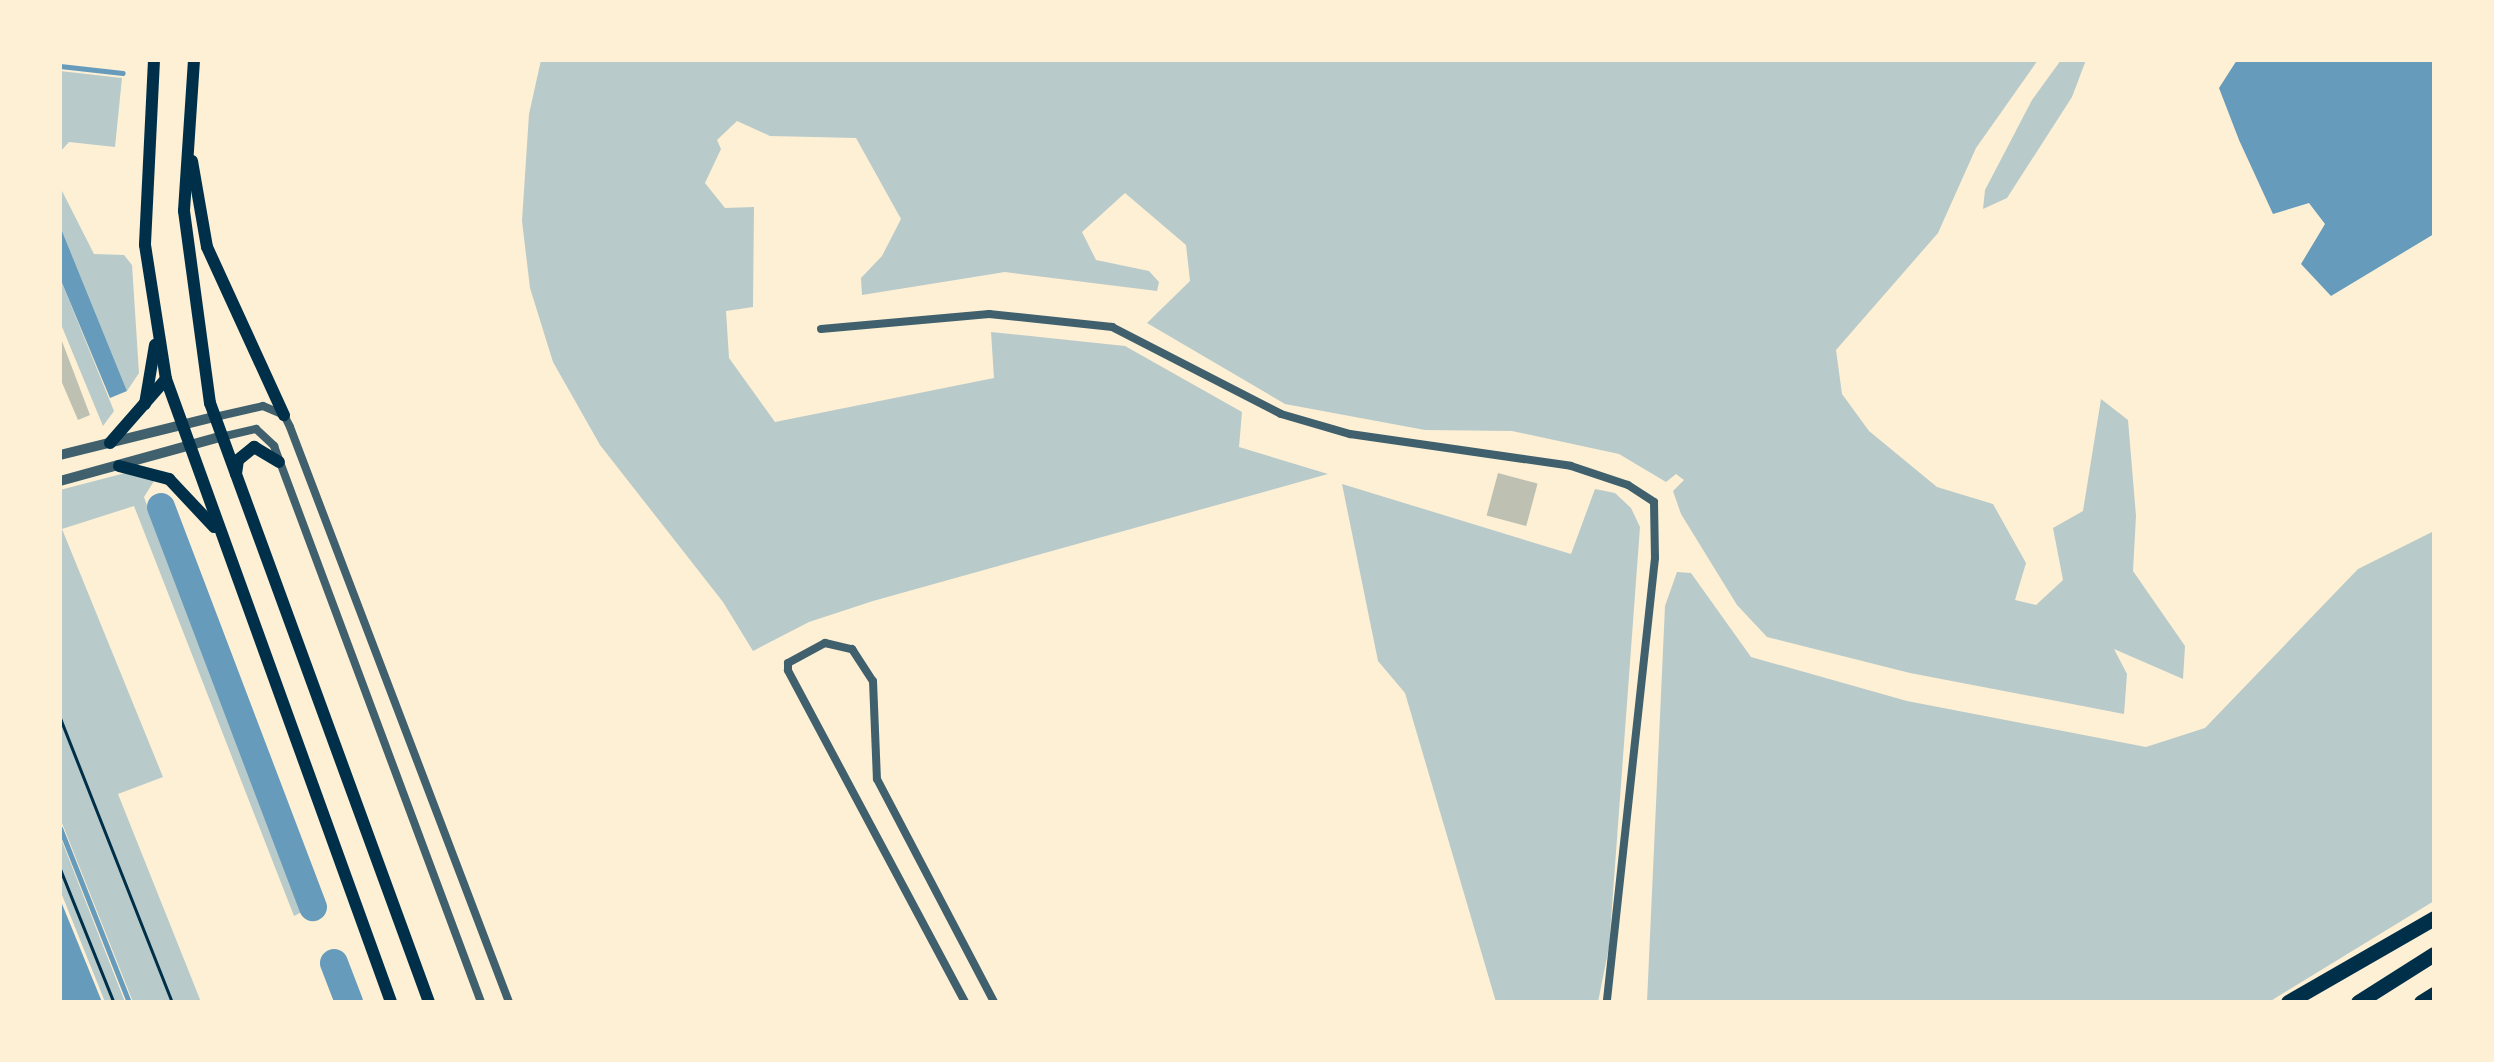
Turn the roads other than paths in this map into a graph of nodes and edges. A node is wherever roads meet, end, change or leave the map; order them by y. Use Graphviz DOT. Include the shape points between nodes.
graph roads {
  1 [pos="154,60"];
  2 [pos="194,60"];
  3 [pos="188,129"];
  4 [pos="821,329"];
  5 [pos="156,333"];
  6 [pos="166,379"];
  7 [pos="142,411"];
  8 [pos="284,415"];
  9 [pos="214,417"];
  10 [pos="180,425"];
  11 [pos="220,437"];
  12 [pos="110,443"];
  13 [pos="187,446"];
  14 [pos="60,455"];
  15 [pos="279,462"];
  16 [pos="119,466"];
  17 [pos="235,481"];
  18 [pos="60,482"];
  19 [pos="219,533"];
  20 [pos="2434,918"];
  21 [pos="2434,954"];
  22 [pos="2434,994"];
  23 [pos="391,1002"];
  24 [pos="430,1002"];
  25 [pos="481,1002"];
  26 [pos="508,1002"];
  27 [pos="965,1002"];
  28 [pos="994,1002"];
  29 [pos="1607,1002"];
  30 [pos="2288,1002"];
  31 [pos="2358,1002"];
  32 [pos="2421,1002"];
  1 -- 5 [label="main road" via="145,245"];
  2 -- 3 [label="main road"];
  3 -- 8 [label="main road" via="207,247"];
  3 -- 9 [label="main road" via="187,262"];
  4 -- 29 [label="street" via="989,314 1112,327 1281,414 1350,434 1571,466 1628,485 1654,502 1655,558"];
  5 -- 6 [label="main road"];
  5 -- 7 [label="main road"];
  6 -- 7 [label="main road"];
  6 -- 10 [label="main road"];
  7 -- 12 [label="main road"];
  8 -- 9 [label="street" via="263,406"];
  8 -- 26 [label="street"];
  9 -- 10 [label="street"];
  9 -- 11 [label="main road"];
  10 -- 12 [label="street"];
  10 -- 13 [label="main road"];
  11 -- 13 [label="street"];
  11 -- 15 [label="street" via="266,433"];
  11 -- 17 [label="main road"];
  12 -- 14 [label="street"];
  13 -- 16 [label="street"];
  13 -- 19 [label="main road"];
  15 -- 17 [label="main road" via="254,447 238,460"];
  15 -- 25 [label="street"];
  16 -- 18 [label="street"];
  16 -- 19 [label="main road" via="169,479"];
  17 -- 24 [label="main road"];
  19 -- 23 [label="main road"];
  20 -- 30 [label="highway"];
  21 -- 31 [label="highway"];
  22 -- 32 [label="highway"];
  27 -- 28 [label="street" via="788,670 788,663 825,644 852,649 873,681 877,779"];
}
